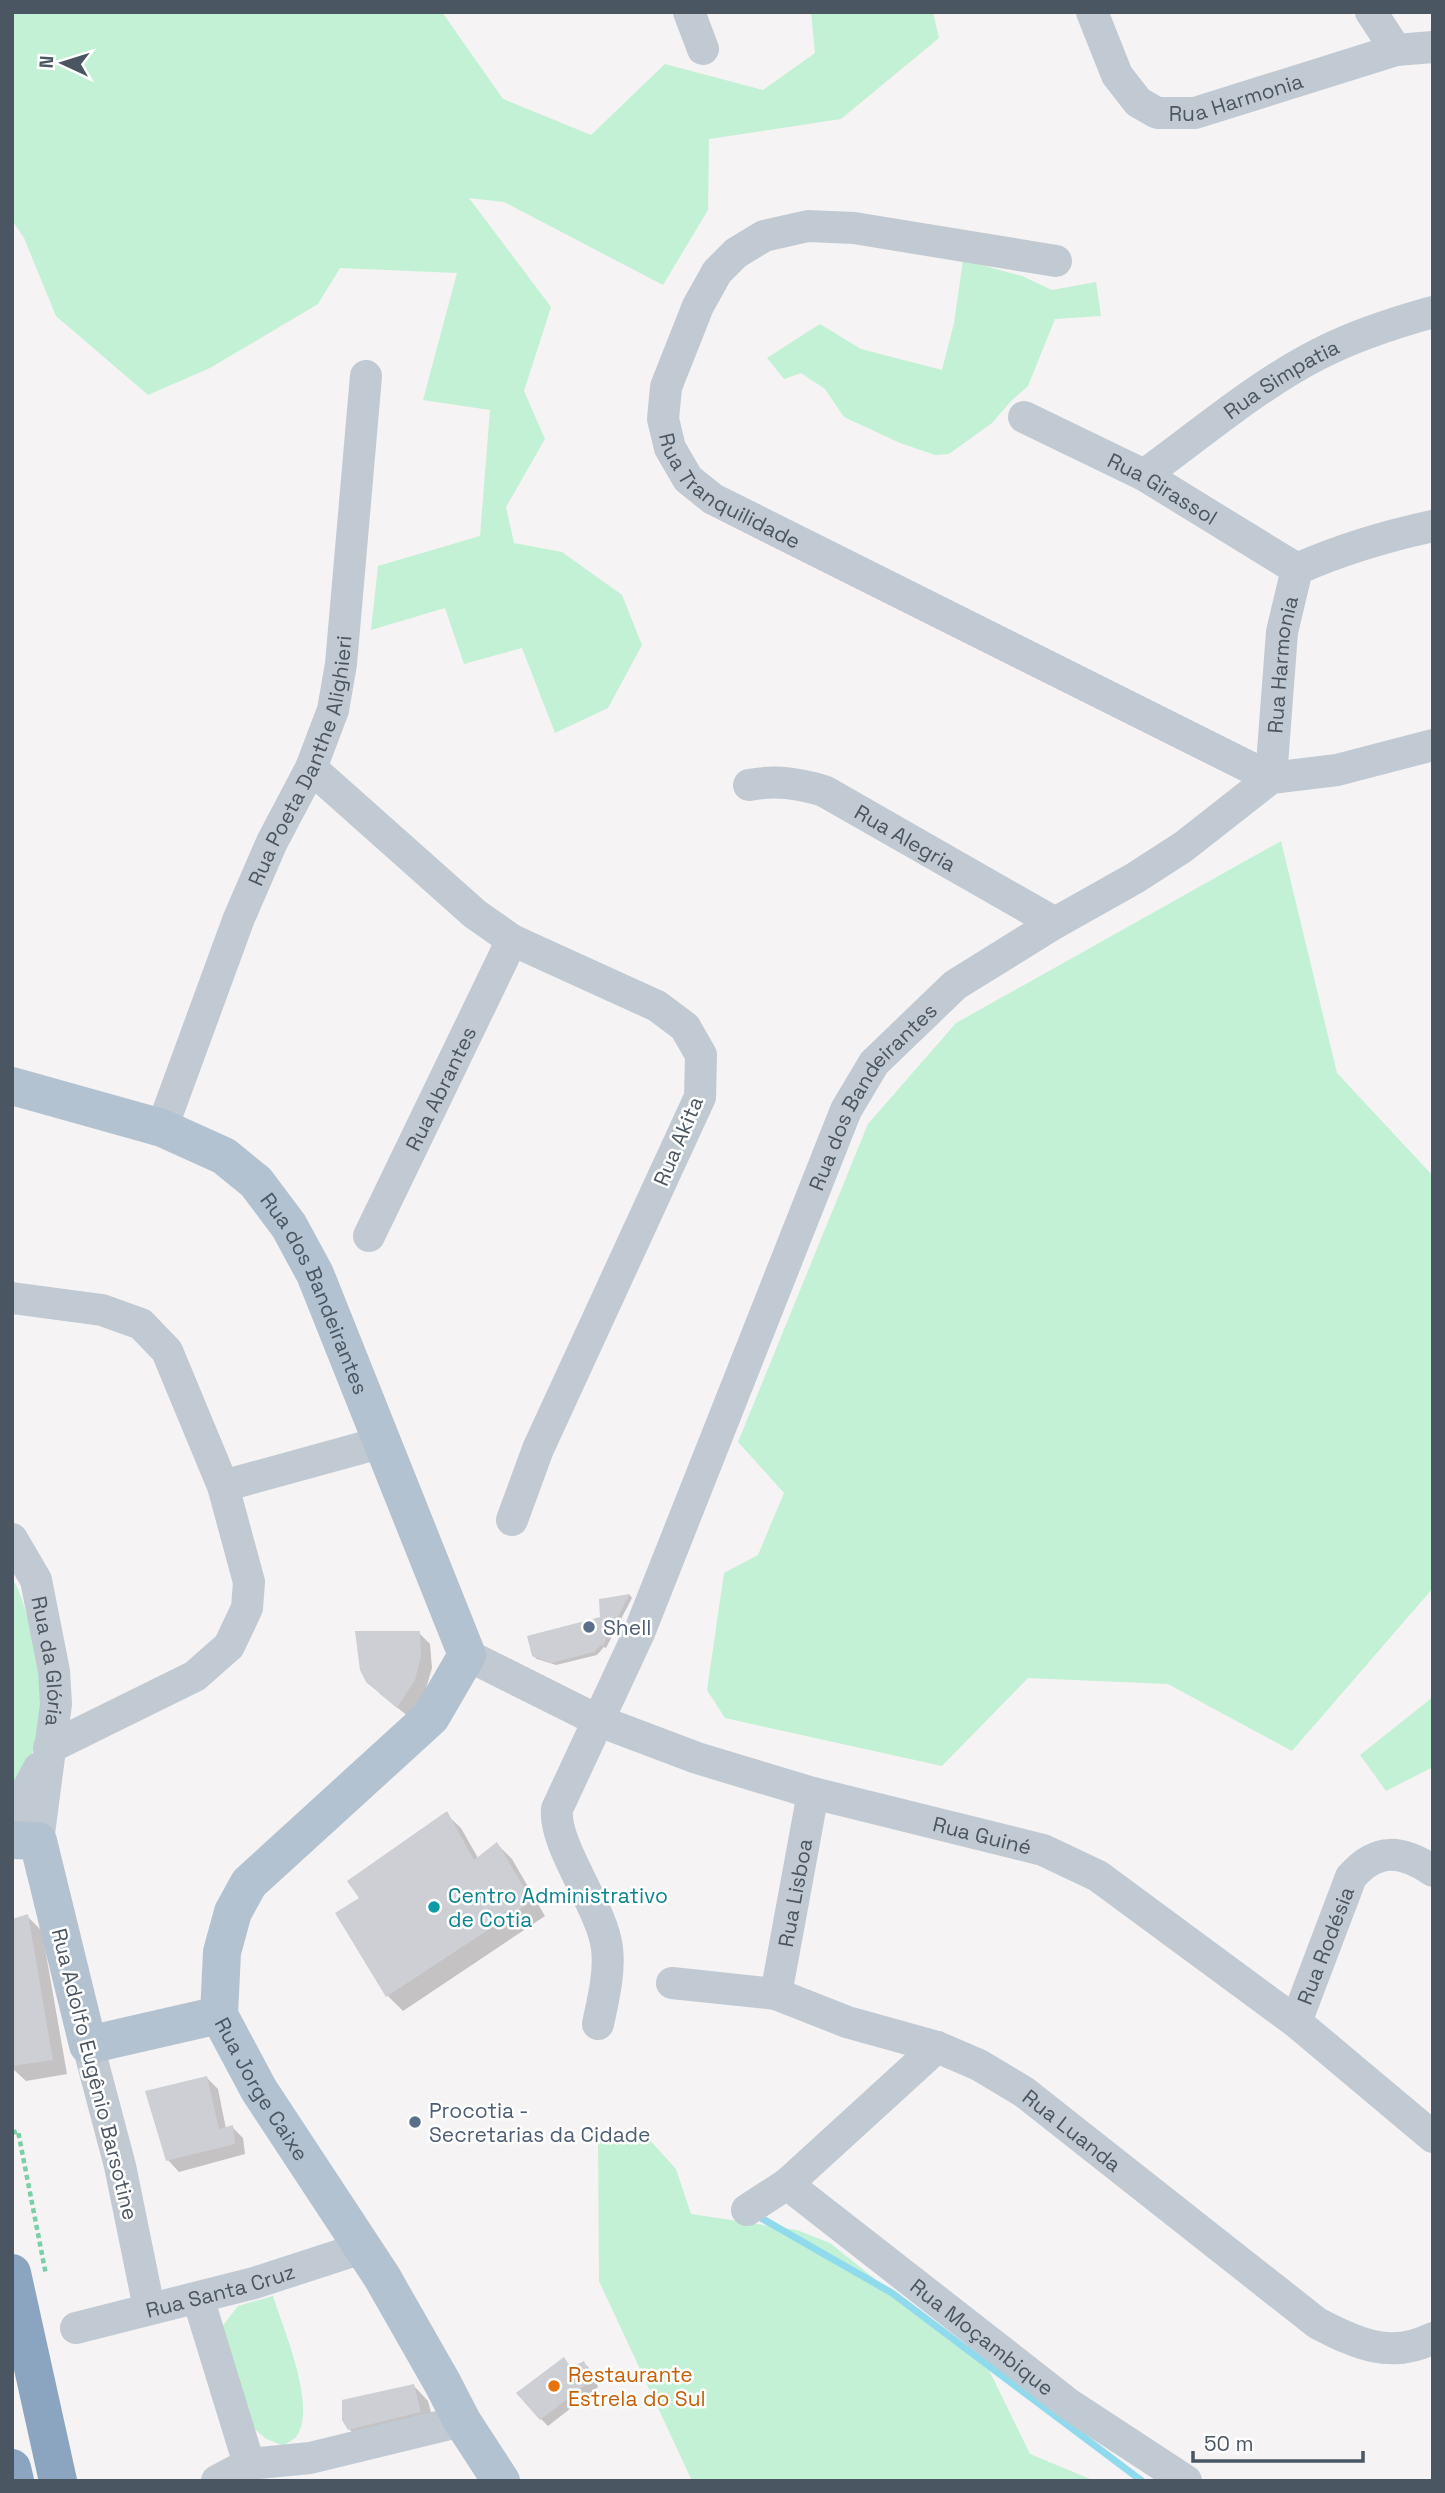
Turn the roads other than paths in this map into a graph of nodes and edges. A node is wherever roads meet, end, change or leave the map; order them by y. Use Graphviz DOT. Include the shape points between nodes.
graph roads {
  1 [pos="689,12"];
  2 [pos="1092,12"];
  3 [pos="1371,12"];
  4 [pos="1433,47"];
  5 [pos="703,49"];
  6 [pos="1396,50"];
  7 [pos="1056,261"];
  8 [pos="1433,312"];
  9 [pos="366,376"];
  10 [pos="1024,417"];
  11 [pos="1144,475"];
  12 [pos="1433,526"];
  13 [pos="1297,569"];
  14 [pos="1433,745"];
  15 [pos="312,768"];
  16 [pos="1271,778"];
  17 [pos="748,785"];
  18 [pos="1055,923"];
  19 [pos="512,940"];
  20 [pos="12,1086"];
  21 [pos="162,1128"];
  22 [pos="369,1236"];
  23 [pos="12,1297"];
  24 [pos="383,1442"];
  25 [pos="223,1486"];
  26 [pos="512,1520"];
  27 [pos="12,1539"];
  28 [pos="467,1656"];
  29 [pos="599,1721"];
  30 [pos="49,1748"];
  31 [pos="813,1793"];
  32 [pos="21,1834"];
  33 [pos="1433,1871"];
  34 [pos="672,1983"];
  35 [pos="776,1994"];
  36 [pos="219,2015"];
  37 [pos="1296,2022"];
  38 [pos="598,2024"];
  39 [pos="88,2045"];
  40 [pos="937,2048"];
  41 [pos="1433,2137"];
  42 [pos="787,2184"];
  43 [pos="747,2210"];
  44 [pos="362,2248"];
  45 [pos="12,2273"];
  46 [pos="198,2298"];
  47 [pos="149,2308"];
  48 [pos="76,2328"];
  49 [pos="1433,2339"];
  50 [pos="462,2421"];
  51 [pos="249,2465"];
  52 [pos="12,2468"];
  53 [pos="313,2470"];
  54 [pos="15,2481"];
  55 [pos="58,2481"];
  56 [pos="217,2481"];
  57 [pos="501,2481"];
  58 [pos="1186,2481"];
  1 -- 5 [label="street"];
  2 -- 6 [label="street, Rua Harmonia" via="1117,75 1138,102 1157,113 1195,113"];
  3 -- 6 [label="street"];
  4 -- 6 [label="street, Rua Harmonia"];
  7 -- 16 [label="street, Rua Tranquilidade" via="853,228 808,226 764,236 736,253 718,272 698,306 666,387 663,419 670,448 688,479 713,499"];
  8 -- 11 [label="street, Rua Simpatia" via="1391,323 1316,355 1249,397"];
  9 -- 15 [label="street, Rua Poeta Danthe Alighieri" via="341,664 333,710"];
  10 -- 11 [label="street, Rua Girassol"];
  11 -- 13 [label="street, Rua Girassol"];
  12 -- 13 [label="street, Rua Harmonia" via="1339,552"];
  13 -- 16 [label="street, Rua Harmonia" via="1282,632"];
  14 -- 16 [label="street" via="1337,770"];
  15 -- 19 [label="street, Rua Akita" via="475,915"];
  15 -- 21 [label="street, Rua Poeta Danthe Alighieri" via="272,842 239,918"];
  16 -- 18 [label="street, Rua dos Bandeirantes" via="1183,847"];
  17 -- 18 [label="street, Rua Alegria" via="793,782 824,791"];
  18 -- 29 [label="street, Rua dos Bandeirantes" via="955,985 874,1063 846,1110 639,1633"];
  19 -- 22 [label="street, Rua Abrantes"];
  19 -- 26 [label="street, Rua Akita" via="657,1006 685,1027 701,1055 700,1097 538,1449"];
  20 -- 21 [label="main road, Rua dos Bandeirantes"];
  21 -- 24 [label="main road, Rua dos Bandeirantes" via="224,1156 256,1182 289,1226 315,1274"];
  23 -- 25 [label="street" via="102,1310 141,1325 167,1351"];
  24 -- 25 [label="street"];
  24 -- 28 [label="main road, Rua dos Bandeirantes"];
  25 -- 30 [label="street" via="249,1582 247,1608 229,1646 195,1676"];
  27 -- 30 [label="street, Rua da Glória" via="36,1580 48,1634 56,1704"];
  28 -- 29 [label="street, Rua Guiné"];
  28 -- 36 [label="main road, Rua Jorge Caixe" via="431,1717 249,1883 233,1912 222,1952"];
  29 -- 31 [label="street, Rua Guiné" via="697,1758"];
  29 -- 38 [label="street, Rua dos Bandeirantes" via="556,1818 607,1949"];
  30 -- 32 [label="street, Rua da Glória"];
  31 -- 35 [label="street, Rua Lisboa"];
  31 -- 37 [label="street, Rua Guiné" via="1044,1850 1098,1876"];
  32 -- 39 [label="main road, Rua Adolfo Eugênio Barsotine"];
  33 -- 37 [label="street, Rua Rodésia" via="1417,1860 1387,1854 1364,1862 1351,1877"];
  34 -- 35 [label="street, Rua Luanda"];
  35 -- 40 [label="street, Rua Luanda" via="847,2022"];
  36 -- 39 [label="main road"];
  36 -- 44 [label="main road, Rua Jorge Caixe" via="259,2090"];
  37 -- 41 [label="street, Rua Guiné"];
  39 -- 47 [label="street, Rua Adolfo Eugênio Barsotine" via="120,2166"];
  40 -- 42 [label="street"];
  40 -- 49 [label="street, Rua Luanda" via="979,2065 1024,2092 1317,2323 1353,2342 1394,2350"];
  42 -- 43 [label="street"];
  42 -- 58 [label="street, Rua Moçambique" via="1070,2405"];
  44 -- 46 [label="street, Rua Santa Cruz"];
  44 -- 50 [label="main road, Rua Jorge Caixe"];
  45 -- 55 [label="highway"];
  46 -- 47 [label="street, Rua Santa Cruz"];
  46 -- 51 [label="street"];
  47 -- 48 [label="street, Rua Santa Cruz"];
  50 -- 53 [label="street"];
  50 -- 57 [label="main road, Rua Jorge Caixe"];
  51 -- 53 [label="street"];
  51 -- 56 [label="street"];
  52 -- 54 [label="highway"];
}
